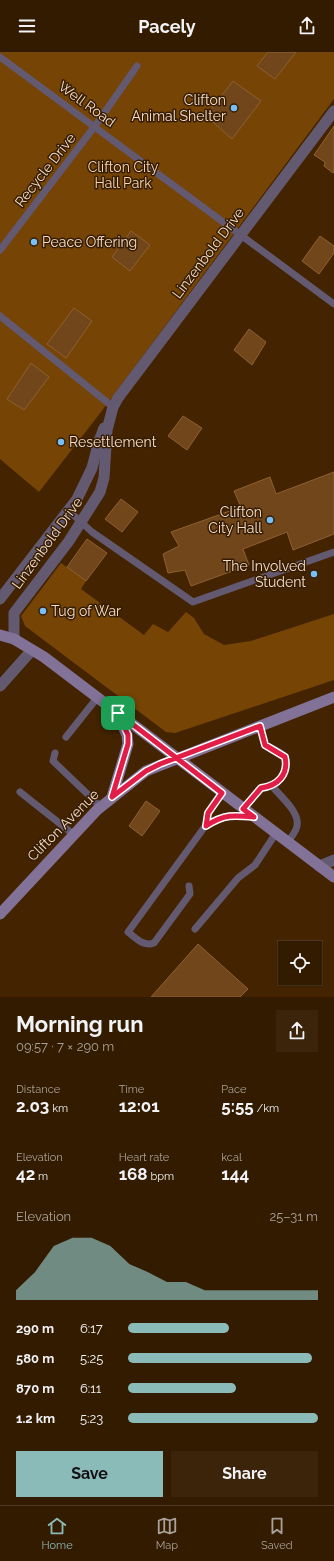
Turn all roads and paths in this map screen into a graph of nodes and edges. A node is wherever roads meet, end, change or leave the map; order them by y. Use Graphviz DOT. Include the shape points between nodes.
graph roads {
  1 [pos="0,57"];
  2 [pos="137,66"];
  3 [pos="334,111"];
  4 [pos="95,126"];
  5 [pos="238,232"];
  6 [pos="0,250"];
  7 [pos="334,304"];
  8 [pos="0,316"];
  9 [pos="112,411"];
  10 [pos="69,510"];
  11 [pos="82,522"];
  12 [pos="334,552"];
  13 [pos="0,599"];
  14 [pos="0,634"];
  15 [pos="14,639"];
  16 [pos="32,650"];
  17 [pos="0,686"];
  18 [pos="334,697"];
  19 [pos="97,698"];
  20 [pos="118,713"];
  21 [pos="260,726"];
  22 [pos="66,737"];
  23 [pos="54,752"];
  24 [pos="177,758"];
  25 [pos="272,786"];
  26 [pos="20,792"];
  27 [pos="222,793"];
  28 [pos="112,797"];
  29 [pos="101,807"];
  30 [pos="243,809"];
  31 [pos="254,817"];
  32 [pos="206,826"];
  33 [pos="276,833"];
  34 [pos="73,834"];
  35 [pos="288,842"];
  36 [pos="334,860"];
  37 [pos="319,866"];
  38 [pos="334,877"];
  39 [pos="189,886"];
  40 [pos="0,914"];
  41 [pos="195,929"];
  1 -- 4 [label="lane, Well Road"];
  2 -- 4 [label="lane, Recycle Drive"];
  3 -- 5 [label="street, Linzenbold Drive"];
  4 -- 5 [label="lane, Well Road"];
  4 -- 6 [label="lane, Recycle Drive"];
  5 -- 7 [label="lane, Well Road"];
  5 -- 9 [label="street, Linzenbold Drive"];
  8 -- 9 [label="lane"];
  9 -- 10 [label="street, Linzenbold Drive" via="99,441 87,481"];
  9 -- 11 [label="street, Linzenbold Drive" via="107,430 104,478 100,492"];
  10 -- 11 [label="lane"];
  10 -- 13 [label="street, Linzenbold Drive"];
  11 -- 12 [label="lane" via="193,602"];
  11 -- 15 [label="street, Linzenbold Drive" via="14,614"];
  14 -- 15 [label="main road"];
  15 -- 16 [label="main road"];
  16 -- 17 [label="street"];
  16 -- 19 [label="main road"];
  18 -- 21 [label="main road, Clifton Avenue"];
  19 -- 20 [label="main road"];
  19 -- 22 [label="lane"];
  20 -- 24 [label="main road"];
  20 -- 28 [label="main road" via="128,735 128,744"];
  21 -- 24 [label="main road, Clifton Avenue"];
  21 -- 25 [label="lane" via="265,745 285,757 281,779"];
  23 -- 29 [label="lane" via="54,761"];
  24 -- 27 [label="main road"];
  24 -- 28 [label="main road, Clifton Avenue" via="146,771"];
  25 -- 30 [label="lane" via="261,788"];
  25 -- 35 [label="lane" via="297,819 297,825"];
  26 -- 34 [label="lane"];
  27 -- 30 [label="main road"];
  27 -- 32 [label="lane" via="208,813"];
  28 -- 29 [label="main road, Clifton Avenue"];
  29 -- 34 [label="main road, Clifton Avenue"];
  30 -- 31 [label="main road"];
  31 -- 32 [label="lane" via="220,817"];
  31 -- 33 [label="main road"];
  32 -- 39 [label="lane" via="174,875 128,932 142,943 154,943 190,894"];
  33 -- 35 [label="main road"];
  33 -- 41 [label="lane" via="255,865 238,878"];
  34 -- 40 [label="main road, Clifton Avenue"];
  35 -- 37 [label="main road"];
  36 -- 37 [label="street"];
  37 -- 38 [label="main road"];
}
